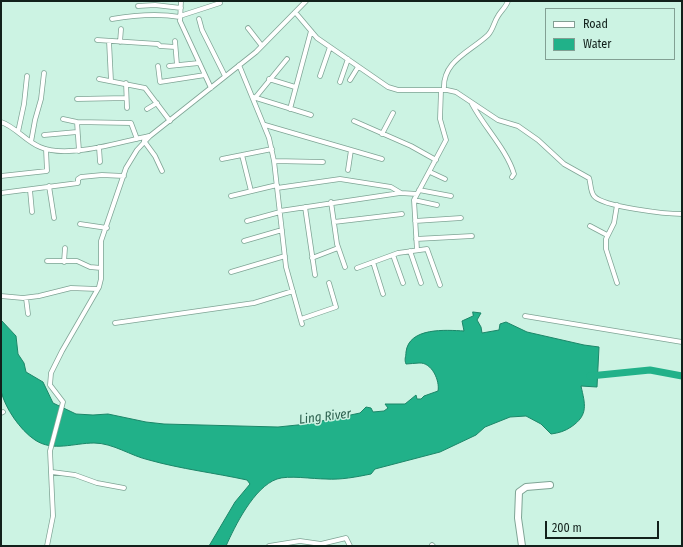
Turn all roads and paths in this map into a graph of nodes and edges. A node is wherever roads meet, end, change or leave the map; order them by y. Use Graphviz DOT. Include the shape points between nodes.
graph roads {
  1 [pos="181,1"];
  2 [pos="306,1"];
  3 [pos="508,1"];
  4 [pos="220,3"];
  5 [pos="138,6"];
  6 [pos="181,8"];
  7 [pos="295,12"];
  8 [pos="180,16"];
  9 [pos="112,19"];
  10 [pos="199,19"];
  11 [pos="248,28"];
  12 [pos="121,29"];
  13 [pos="311,31"];
  14 [pos="97,40"];
  15 [pos="109,41"];
  16 [pos="174,41"];
  17 [pos="120,42"];
  18 [pos="262,46"];
  19 [pos="175,47"];
  20 [pos="330,47"];
  21 [pos="286,59"];
  22 [pos="348,59"];
  23 [pos="199,63"];
  24 [pos="177,65"];
  25 [pos="239,65"];
  26 [pos="158,66"];
  27 [pos="169,66"];
  28 [pos="358,66"];
  29 [pos="44,73"];
  30 [pos="27,76"];
  31 [pos="205,76"];
  32 [pos="225,76"];
  33 [pos="320,76"];
  34 [pos="98,79"];
  35 [pos="269,80"];
  36 [pos="350,80"];
  37 [pos="111,81"];
  38 [pos="340,82"];
  39 [pos="126,84"];
  40 [pos="296,87"];
  41 [pos="211,88"];
  42 [pos="443,90"];
  43 [pos="126,98"];
  44 [pos="254,98"];
  45 [pos="76,99"];
  46 [pos="156,103"];
  47 [pos="472,103"];
  48 [pos="127,108"];
  49 [pos="147,109"];
  50 [pos="290,109"];
  51 [pos="393,113"];
  52 [pos="311,115"];
  53 [pos="62,119"];
  54 [pos="170,121"];
  55 [pos="354,121"];
  56 [pos="1,122"];
  57 [pos="78,122"];
  58 [pos="266,125"];
  59 [pos="18,132"];
  60 [pos="77,132"];
  61 [pos="382,134"];
  62 [pos="44,135"];
  63 [pos="150,136"];
  64 [pos="137,138"];
  65 [pos="144,141"];
  66 [pos="31,142"];
  67 [pos="99,147"];
  68 [pos="272,149"];
  69 [pos="46,150"];
  70 [pos="351,150"];
  71 [pos="79,151"];
  72 [pos="242,155"];
  73 [pos="222,159"];
  74 [pos="382,160"];
  75 [pos="436,160"];
  76 [pos="274,161"];
  77 [pos="100,162"];
  78 [pos="323,162"];
  79 [pos="348,170"];
  80 [pos="162,172"];
  81 [pos="430,172"];
  82 [pos="1,176"];
  83 [pos="124,176"];
  84 [pos="512,178"];
  85 [pos="445,179"];
  86 [pos="49,186"];
  87 [pos="277,187"];
  88 [pos="30,190"];
  89 [pos="251,191"];
  90 [pos="418,192"];
  91 [pos="1,193"];
  92 [pos="401,193"];
  93 [pos="231,196"];
  94 [pos="451,196"];
  95 [pos="414,200"];
  96 [pos="331,202"];
  97 [pos="617,205"];
  98 [pos="437,206"];
  99 [pos="305,207"];
  100 [pos="32,212"];
  101 [pos="280,212"];
  102 [pos="402,214"];
  103 [pos="682,214"];
  104 [pos="54,218"];
  105 [pos="461,218"];
  106 [pos="415,221"];
  107 [pos="247,222"];
  108 [pos="334,222"];
  109 [pos="80,224"];
  110 [pos="590,226"];
  111 [pos="107,228"];
  112 [pos="282,230"];
  113 [pos="607,235"];
  114 [pos="472,236"];
  115 [pos="416,239"];
  116 [pos="244,241"];
  117 [pos="65,248"];
  118 [pos="338,248"];
  119 [pos="417,250"];
  120 [pos="410,251"];
  121 [pos="393,255"];
  122 [pos="285,256"];
  123 [pos="312,258"];
  124 [pos="47,261"];
  125 [pos="64,262"];
  126 [pos="373,262"];
  127 [pos="345,267"];
  128 [pos="101,268"];
  129 [pos="357,268"];
  130 [pos="231,272"];
  131 [pos="315,275"];
  132 [pos="329,283"];
  133 [pos="403,283"];
  134 [pos="421,283"];
  135 [pos="617,283"];
  136 [pos="440,285"];
  137 [pos="98,289"];
  138 [pos="293,291"];
  139 [pos="383,294"];
  140 [pos="1,296"];
  141 [pos="26,298"];
  142 [pos="28,314"];
  143 [pos="525,316"];
  144 [pos="301,319"];
  145 [pos="115,324"];
  146 [pos="302,324"];
  147 [pos="682,342"];
  148 [pos="52,472"];
  149 [pos="550,485"];
  150 [pos="124,488"];
  151 [pos="47,546"];
  152 [pos="269,546"];
  153 [pos="350,546"];
  154 [pos="522,546"];
  1 -- 6 [label="street"];
  2 -- 7 [label="street"];
  3 -- 42 [label="street" via="489,34 451,64 445,75"];
  4 -- 8 [label="street"];
  5 -- 6 [label="street" via="161,5"];
  6 -- 8 [label="street"];
  7 -- 13 [label="street"];
  7 -- 18 [label="street"];
  8 -- 9 [label="street" via="157,14"];
  8 -- 23 [label="street"];
  10 -- 32 [label="street"];
  11 -- 18 [label="street"];
  12 -- 17 [label="street"];
  13 -- 20 [label="street"];
  13 -- 40 [label="street"];
  14 -- 15 [label="street"];
  15 -- 17 [label="street"];
  15 -- 37 [label="street"];
  16 -- 19 [label="street"];
  17 -- 19 [label="street"];
  18 -- 25 [label="street"];
  19 -- 24 [label="street"];
  20 -- 22 [label="street"];
  20 -- 33 [label="street"];
  21 -- 35 [label="street"];
  22 -- 28 [label="street"];
  22 -- 38 [label="street"];
  23 -- 24 [label="street"];
  23 -- 31 [label="street"];
  24 -- 27 [label="street"];
  25 -- 32 [label="street"];
  25 -- 44 [label="street"];
  26 -- 31 [label="street" via="160,82"];
  28 -- 36 [label="street"];
  28 -- 42 [label="street" via="388,87 398,90"];
  29 -- 66 [label="street" via="42,99"];
  30 -- 59 [label="street"];
  31 -- 41 [label="street"];
  32 -- 41 [label="street"];
  34 -- 37 [label="street"];
  35 -- 40 [label="street"];
  35 -- 44 [label="street"];
  37 -- 39 [label="street"];
  39 -- 43 [label="street"];
  39 -- 46 [label="street" via="145,88"];
  40 -- 50 [label="street"];
  41 -- 54 [label="street"];
  42 -- 47 [label="street" via="456,92"];
  42 -- 75 [label="street" via="440,119 446,140"];
  43 -- 45 [label="street"];
  43 -- 48 [label="street"];
  44 -- 50 [label="street"];
  44 -- 58 [label="street"];
  46 -- 49 [label="street"];
  46 -- 54 [label="street"];
  47 -- 84 [label="street" via="509,162 514,174"];
  47 -- 97 [label="street" via="498,120 518,126 538,140 564,164 589,178 594,196"];
  50 -- 52 [label="street"];
  51 -- 61 [label="street"];
  53 -- 57 [label="street"];
  54 -- 63 [label="street"];
  55 -- 61 [label="street"];
  56 -- 59 [label="street"];
  57 -- 60 [label="street"];
  57 -- 64 [label="street" via="130,123"];
  58 -- 68 [label="street"];
  58 -- 70 [label="street"];
  59 -- 66 [label="street"];
  60 -- 62 [label="street"];
  60 -- 71 [label="street"];
  61 -- 75 [label="street"];
  63 -- 64 [label="street"];
  63 -- 65 [label="street"];
  64 -- 67 [label="street"];
  65 -- 80 [label="street"];
  65 -- 83 [label="street"];
  66 -- 69 [label="street"];
  67 -- 71 [label="street"];
  67 -- 77 [label="street"];
  68 -- 72 [label="street"];
  68 -- 76 [label="street"];
  69 -- 71 [label="street"];
  69 -- 82 [label="street" via="47,171"];
  70 -- 74 [label="street"];
  70 -- 79 [label="street"];
  72 -- 73 [label="street"];
  72 -- 89 [label="street"];
  75 -- 81 [label="street"];
  76 -- 78 [label="street"];
  76 -- 87 [label="street"];
  81 -- 85 [label="street"];
  81 -- 90 [label="street"];
  83 -- 86 [label="street" via="81,177 78,178 78,183"];
  83 -- 111 [label="street"];
  86 -- 88 [label="street"];
  86 -- 104 [label="street"];
  87 -- 89 [label="street"];
  87 -- 92 [label="street" via="340,179 391,188"];
  87 -- 101 [label="street"];
  88 -- 91 [label="street"];
  88 -- 100 [label="street"];
  89 -- 93 [label="street"];
  90 -- 92 [label="street"];
  90 -- 94 [label="street"];
  90 -- 95 [label="street"];
  92 -- 96 [label="street"];
  95 -- 98 [label="street"];
  95 -- 106 [label="street"];
  96 -- 99 [label="street"];
  96 -- 108 [label="street"];
  97 -- 103 [label="street"];
  97 -- 113 [label="street" via="614,223"];
  99 -- 101 [label="street"];
  99 -- 123 [label="street"];
  101 -- 107 [label="street"];
  101 -- 112 [label="street"];
  102 -- 108 [label="street"];
  105 -- 106 [label="street"];
  106 -- 115 [label="street"];
  108 -- 118 [label="street"];
  109 -- 111 [label="street"];
  110 -- 113 [label="street"];
  111 -- 128 [label="street" via="101,241"];
  112 -- 116 [label="street"];
  112 -- 122 [label="street"];
  113 -- 135 [label="street" via="606,249"];
  114 -- 115 [label="street"];
  115 -- 119 [label="street"];
  117 -- 125 [label="street"];
  118 -- 123 [label="street"];
  118 -- 127 [label="street"];
  119 -- 120 [label="street"];
  119 -- 136 [label="street" via="427,249"];
  120 -- 121 [label="street"];
  120 -- 134 [label="street"];
  121 -- 126 [label="street"];
  121 -- 133 [label="street"];
  122 -- 130 [label="street"];
  122 -- 138 [label="street"];
  123 -- 131 [label="street"];
  124 -- 125 [label="street"];
  125 -- 128 [label="street" via="77,262"];
  126 -- 129 [label="street"];
  126 -- 139 [label="street"];
  128 -- 137 [label="street"];
  132 -- 144 [label="street" via="336,307"];
  137 -- 141 [label="street" via="71,288"];
  137 -- 148 [label="street" via="51,373 50,385 63,402 50,451"];
  138 -- 144 [label="street"];
  138 -- 145 [label="street" via="254,303"];
  140 -- 141 [label="street"];
  141 -- 142 [label="street"];
  143 -- 147 [label="street"];
  144 -- 146 [label="street"];
  148 -- 150 [label="street" via="75,475 97,483"];
  148 -- 151 [label="street" via="53,516"];
  149 -- 154 [label="street" via="526,487 519,492 518,518"];
  152 -- 153 [label="street" via="300,541 321,544 346,538"];
}
